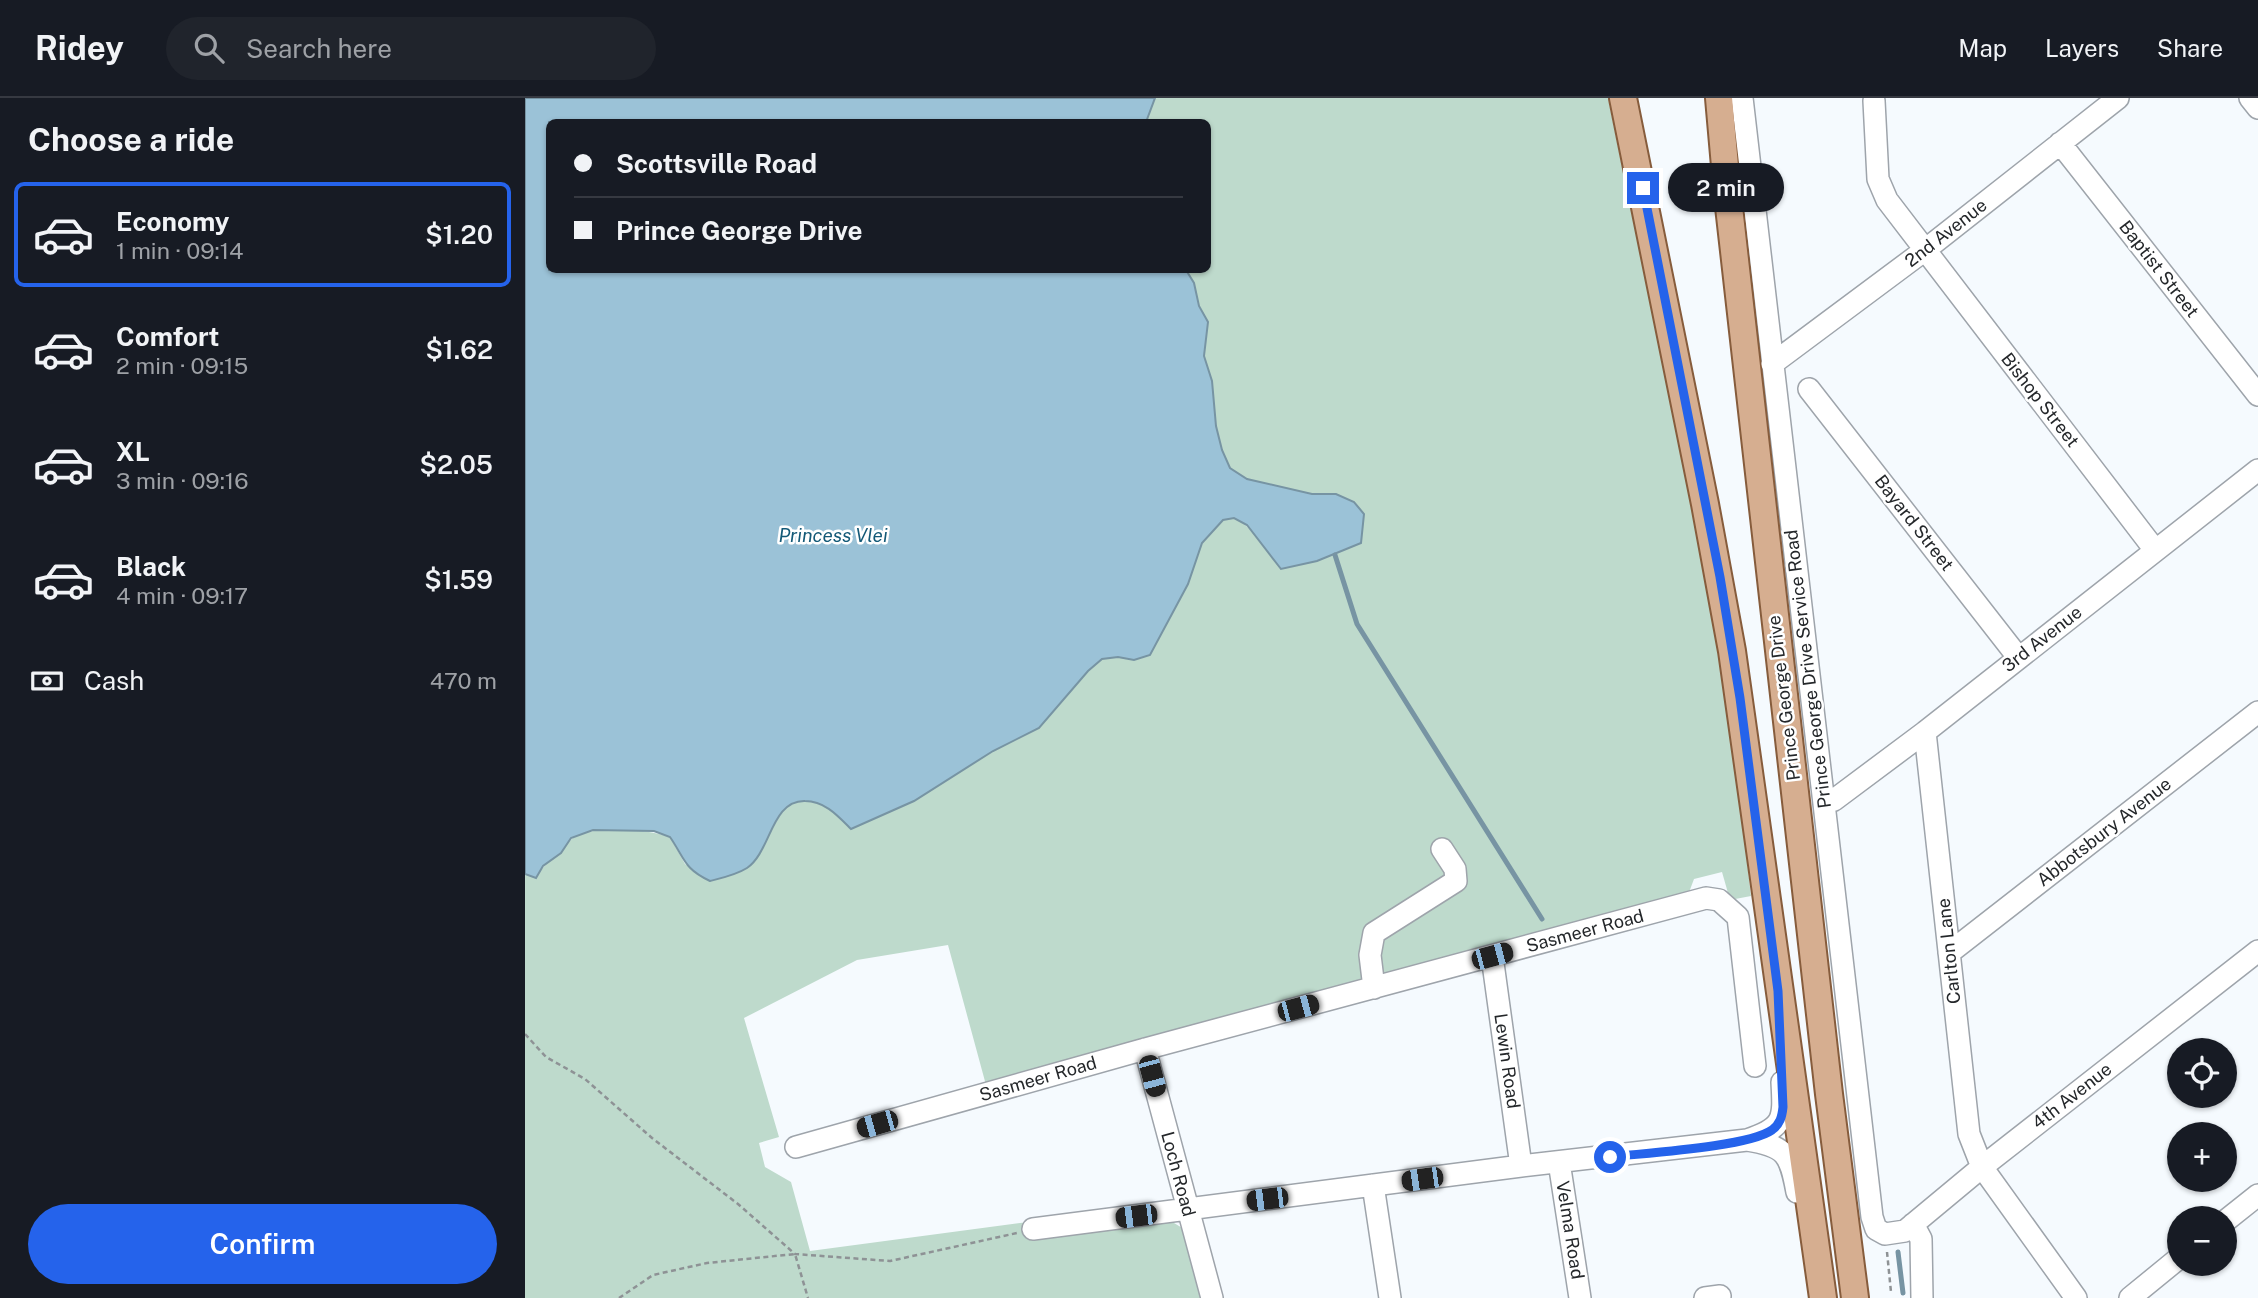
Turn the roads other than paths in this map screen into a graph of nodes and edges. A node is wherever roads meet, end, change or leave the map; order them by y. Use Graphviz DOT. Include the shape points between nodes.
graph roads {
  1 [pos="1623,98"];
  2 [pos="1719,98"];
  3 [pos="1742,98"];
  4 [pos="2118,98"];
  5 [pos="2250,98"];
  6 [pos="1874,101"];
  7 [pos="2258,108"];
  8 [pos="2060,143"];
  9 [pos="1924,250"];
  10 [pos="1772,364"];
  11 [pos="1809,389"];
  12 [pos="2258,395"];
  13 [pos="2258,470"];
  14 [pos="2155,550"];
  15 [pos="2018,657"];
  16 [pos="2258,712"];
  17 [pos="1925,732"];
  18 [pos="1824,804"];
  19 [pos="1442,849"];
  20 [pos="2258,951"];
  21 [pos="1949,953"];
  22 [pos="1492,956"];
  23 [pos="1374,988"];
  24 [pos="1778,991"];
  25 [pos="1145,1049"];
  26 [pos="1755,1066"];
  27 [pos="1747,1140"];
  28 [pos="796,1147"];
  29 [pos="1559,1162"];
  30 [pos="1521,1166"];
  31 [pos="1982,1167"];
  32 [pos="1373,1185"];
  33 [pos="2258,1195"];
  34 [pos="1187,1209"];
  35 [pos="2237,1212"];
  36 [pos="1913,1224"];
  37 [pos="1033,1229"];
  38 [pos="1886,1242"];
  39 [pos="1816,1248"];
  40 [pos="2167,1268"];
  41 [pos="1212,1298"];
  42 [pos="1390,1298"];
  43 [pos="1580,1298"];
  44 [pos="1823,1298"];
  45 [pos="1855,1298"];
  46 [pos="1922,1298"];
  47 [pos="2076,1298"];
  48 [pos="2130,1298"];
  1 -- 24 [label="main road" via="1724,602"];
  2 -- 45 [label="main road, Prince George Drive"];
  3 -- 10 [label="street, Prince George Drive Service Road"];
  4 -- 8 [label="street, 2nd Avenue"];
  5 -- 7 [label="street"];
  6 -- 9 [label="street, Bishop Street" via="1881,190"];
  8 -- 9 [label="street, 2nd Avenue"];
  8 -- 12 [label="street, Baptist Street"];
  9 -- 10 [label="street, 2nd Avenue"];
  9 -- 14 [label="street, Bishop Street"];
  10 -- 18 [label="street, Prince George Drive Service Road"];
  11 -- 15 [label="street, Bayard Street"];
  13 -- 14 [label="street, 3rd Avenue"];
  14 -- 15 [label="street, 3rd Avenue"];
  15 -- 17 [label="street, 3rd Avenue"];
  16 -- 21 [label="street, Abbotsbury Avenue"];
  17 -- 18 [label="street, 3rd Avenue"];
  17 -- 21 [label="street, Carlton Lane"];
  18 -- 38 [label="street, Prince George Drive Service Road" via="1872,1217"];
  19 -- 23 [label="street" via="1455,869 1456,881 1374,933 1370,955"];
  20 -- 31 [label="street, 4th Avenue"];
  21 -- 31 [label="street, Carlton Lane" via="1969,1134"];
  22 -- 23 [label="street, Sasmeer Road"];
  22 -- 26 [label="street, Sasmeer Road" via="1706,898 1719,900 1734,912 1740,925"];
  22 -- 30 [label="street, Lewin Road"];
  23 -- 25 [label="street, Sasmeer Road"];
  24 -- 27 [label="street" via="1783,1116 1774,1129"];
  24 -- 39 [label="main road"];
  25 -- 28 [label="street, Sasmeer Road"];
  25 -- 34 [label="street, Loch Road"];
  27 -- 29 [label="street"];
  27 -- 39 [label="street" via="1779,1147 1789,1158"];
  29 -- 30 [label="street"];
  29 -- 43 [label="street, Velma Road"];
  30 -- 32 [label="street"];
  31 -- 36 [label="street, 4th Avenue"];
  31 -- 47 [label="street, Carlton Lane"];
  32 -- 34 [label="street"];
  32 -- 42 [label="street"];
  33 -- 35 [label="street"];
  34 -- 37 [label="street"];
  34 -- 41 [label="street, Loch Road"];
  36 -- 38 [label="street, 4th Avenue"];
  36 -- 46 [label="street" via="1921,1239"];
  39 -- 44 [label="main road"];
  40 -- 48 [label="street"];
}
